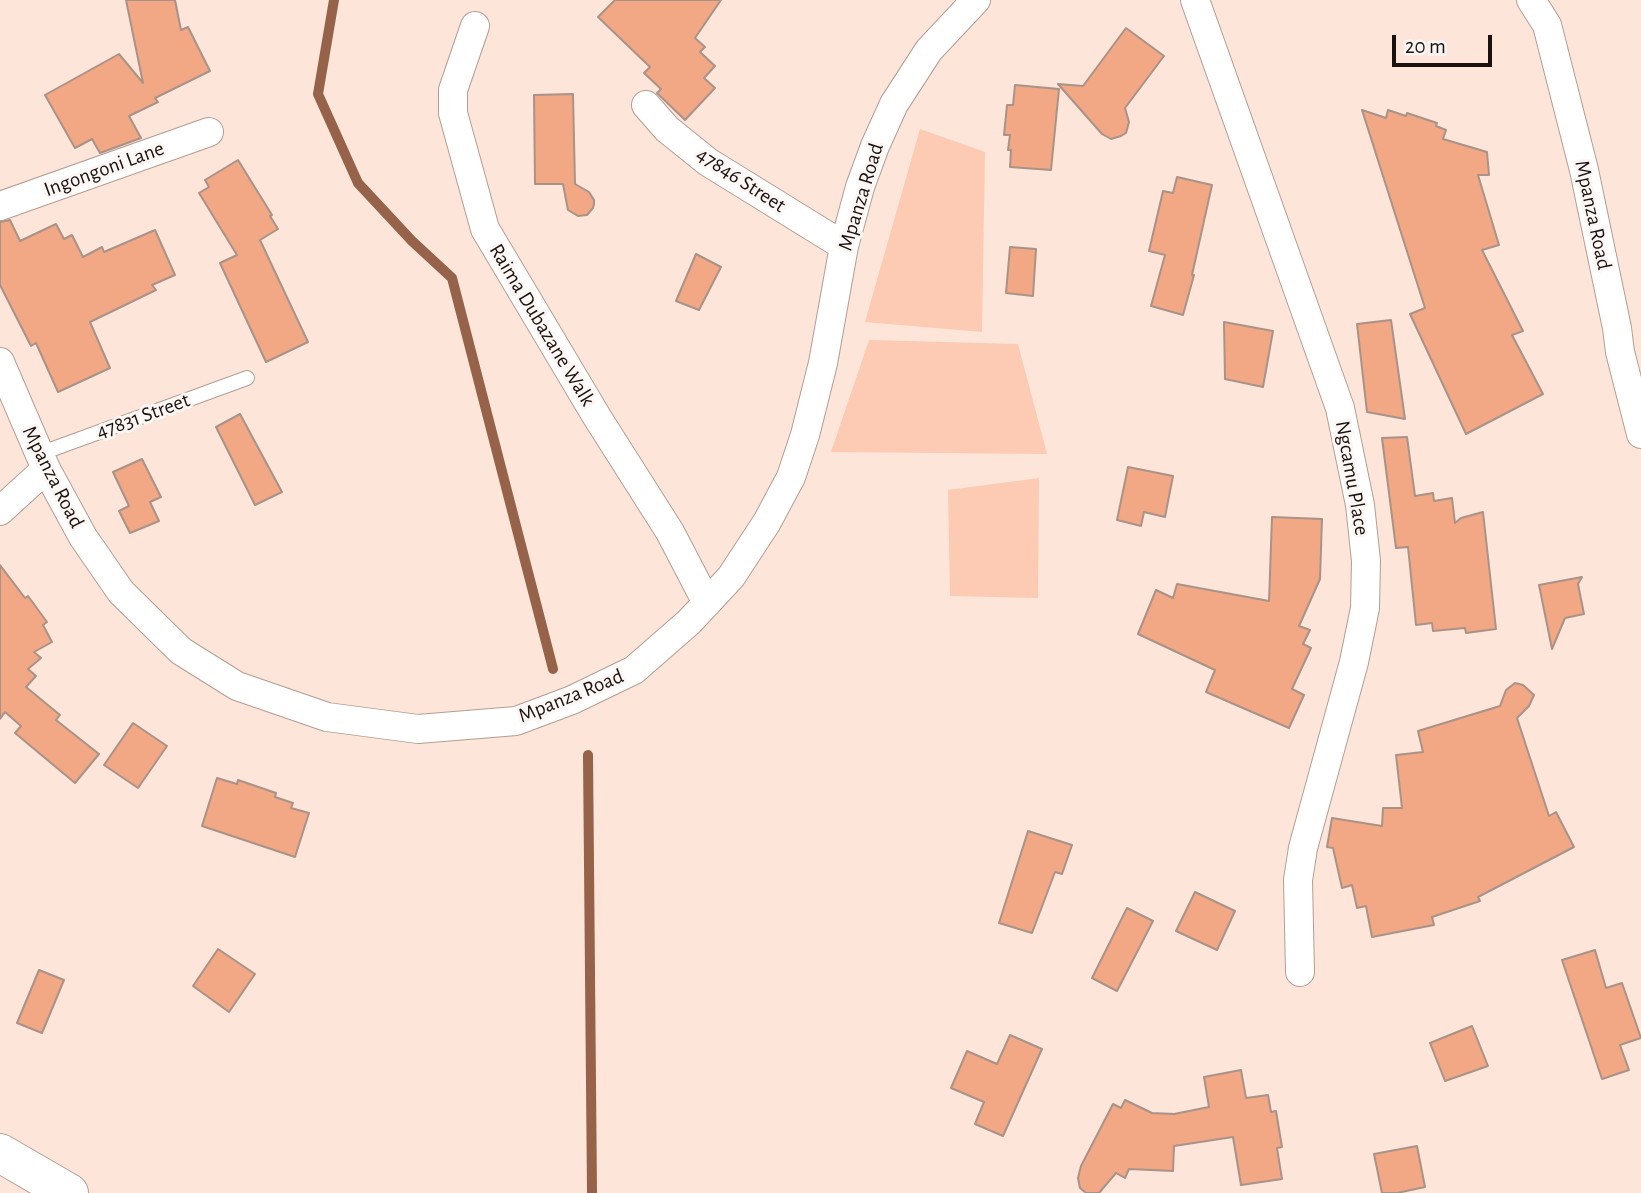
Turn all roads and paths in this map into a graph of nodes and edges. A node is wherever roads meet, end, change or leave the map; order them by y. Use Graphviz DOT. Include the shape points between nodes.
graph roads {
  1 [pos="976,0"];
  2 [pos="1195,0"];
  3 [pos="1531,0"];
  4 [pos="475,26"];
  5 [pos="646,105"];
  6 [pos="209,132"];
  7 [pos="0,206"];
  8 [pos="844,246"];
  9 [pos="0,362"];
  10 [pos="247,378"];
  11 [pos="1641,434"];
  12 [pos="43,462"];
  13 [pos="0,511"];
  14 [pos="707,603"];
  15 [pos="1300,972"];
  16 [pos="0,1153"];
  17 [pos="69,1193"];
  1 -- 8 [label="street, Mpanza Road" via="929,50 894,104 860,187"];
  2 -- 15 [label="street, Ngcamu Place" via="1340,408 1366,561 1365,608 1354,662 1303,848 1298,880"];
  3 -- 11 [label="street, Mpanza Road" via="1547,25 1581,157"];
  4 -- 14 [label="street, Raima Dubazane Walk" via="453,90 453,113 485,229 670,532"];
  5 -- 8 [label="street, 47846 Street" via="708,162"];
  6 -- 7 [label="street, Ingongoni Lane"];
  8 -- 14 [label="street, Mpanza Road" via="823,363 791,477 768,522 731,577"];
  9 -- 12 [label="street, Mpanza Road"];
  10 -- 12 [label="lane, 47831 Street"];
  12 -- 13 [label="street"];
  12 -- 14 [label="street, Mpanza Road" via="83,537 121,592 181,651 237,686 327,717 418,729 516,720 634,670"];
  16 -- 17 [label="highway"];
}
